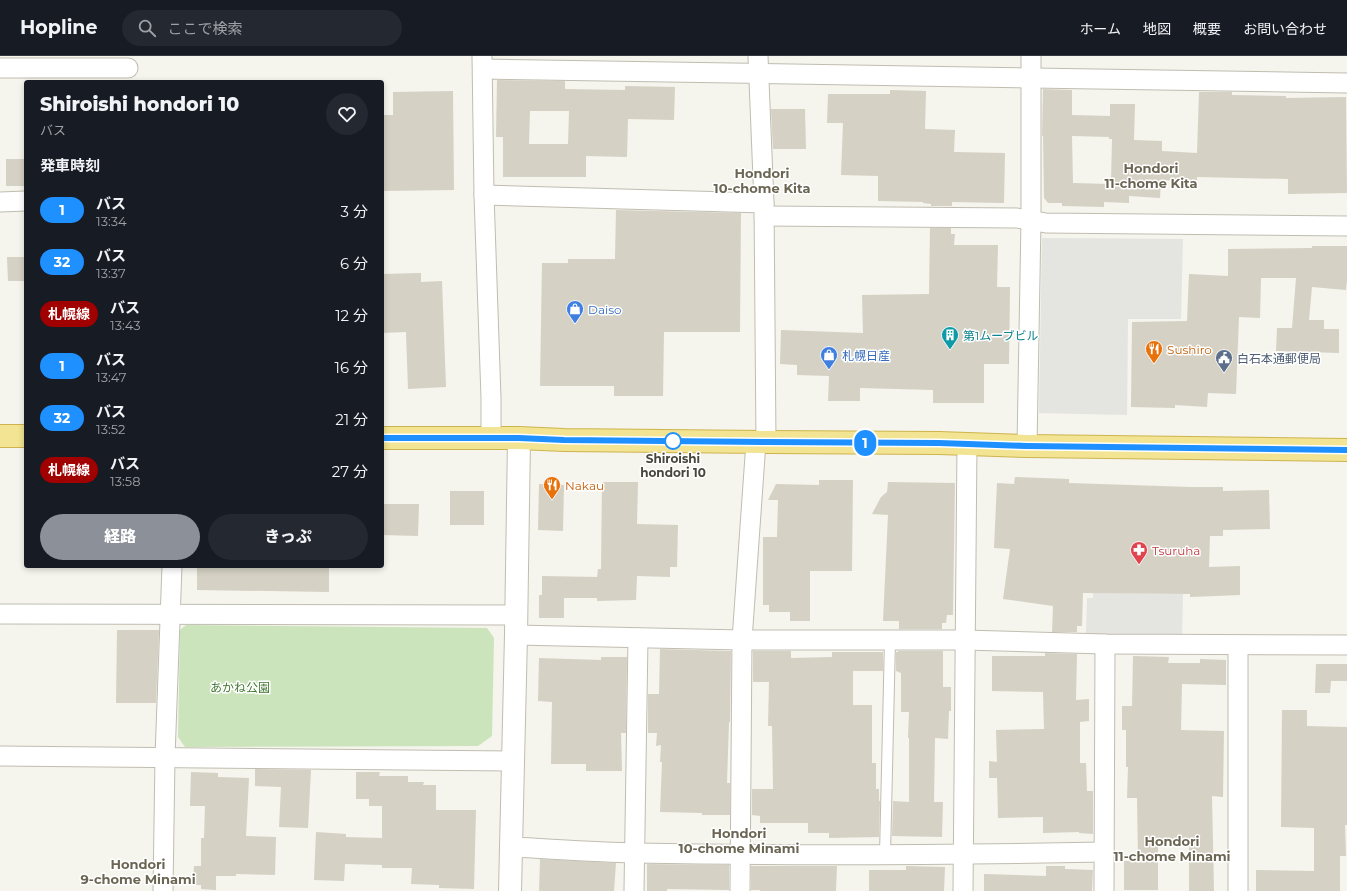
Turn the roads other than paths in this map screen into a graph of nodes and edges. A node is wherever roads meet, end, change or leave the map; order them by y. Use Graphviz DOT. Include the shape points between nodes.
graph roads {
  1 [pos="1031,56"];
  2 [pos="482,62"];
  3 [pos="758,65"];
  4 [pos="0,68"];
  5 [pos="128,69"];
  6 [pos="1031,77"];
  7 [pos="1347,83"];
  8 [pos="484,195"];
  9 [pos="24,201"];
  10 [pos="0,202"];
  11 [pos="764,210"];
  12 [pos="1031,220"];
  13 [pos="1347,226"];
  14 [pos="0,436"];
  15 [pos="24,436"];
  16 [pos="384,438"];
  17 [pos="491,438"];
  18 [pos="519,438"];
  19 [pos="761,442"];
  20 [pos="967,444"];
  21 [pos="1027,446"];
  22 [pos="1347,450"];
  23 [pos="172,568"];
  24 [pos="0,614"];
  25 [pos="171,614"];
  26 [pos="516,625"];
  27 [pos="638,638"];
  28 [pos="742,640"];
  29 [pos="890,640"];
  30 [pos="964,640"];
  31 [pos="1105,644"];
  32 [pos="1347,645"];
  33 [pos="1238,646"];
  34 [pos="0,756"];
  35 [pos="165,758"];
  36 [pos="513,761"];
  37 [pos="512,847"];
  38 [pos="634,852"];
  39 [pos="1104,852"];
  40 [pos="740,854"];
  41 [pos="885,855"];
  42 [pos="963,855"];
  43 [pos="163,891"];
  44 [pos="510,891"];
  45 [pos="634,891"];
  46 [pos="740,891"];
  47 [pos="962,891"];
  48 [pos="1104,891"];
  49 [pos="1238,891"];
  1 -- 6 [label="street"];
  2 -- 3 [label="street"];
  2 -- 8 [label="street"];
  3 -- 6 [label="street"];
  3 -- 11 [label="street"];
  4 -- 5 [label="street"];
  6 -- 7 [label="street"];
  6 -- 12 [label="street"];
  8 -- 11 [label="street"];
  8 -- 17 [label="street"];
  9 -- 10 [label="street"];
  11 -- 12 [label="street"];
  11 -- 19 [label="street"];
  12 -- 13 [label="street" via="1046,223"];
  12 -- 21 [label="street"];
  14 -- 15 [label="highway"];
  16 -- 17 [label="highway"];
  17 -- 18 [label="highway"];
  18 -- 19 [label="highway"];
  18 -- 26 [label="street"];
  19 -- 20 [label="highway"];
  19 -- 28 [label="street"];
  20 -- 21 [label="highway"];
  20 -- 30 [label="street"];
  21 -- 22 [label="highway"];
  23 -- 25 [label="street"];
  24 -- 25 [label="street"];
  25 -- 26 [label="street"];
  25 -- 35 [label="street"];
  26 -- 27 [label="street"];
  26 -- 36 [label="street"];
  27 -- 28 [label="street"];
  27 -- 38 [label="street"];
  28 -- 29 [label="street"];
  28 -- 40 [label="street"];
  29 -- 30 [label="street"];
  29 -- 41 [label="lane"];
  30 -- 31 [label="street"];
  30 -- 42 [label="street"];
  31 -- 33 [label="street"];
  31 -- 39 [label="street"];
  32 -- 33 [label="street"];
  33 -- 49 [label="street"];
  34 -- 35 [label="street"];
  35 -- 36 [label="street"];
  35 -- 43 [label="street"];
  36 -- 37 [label="street"];
  37 -- 38 [label="street"];
  37 -- 44 [label="street"];
  38 -- 40 [label="street"];
  38 -- 45 [label="street"];
  39 -- 42 [label="street"];
  39 -- 48 [label="street"];
  40 -- 41 [label="street"];
  40 -- 46 [label="street"];
  41 -- 42 [label="street"];
  42 -- 47 [label="street"];
}
